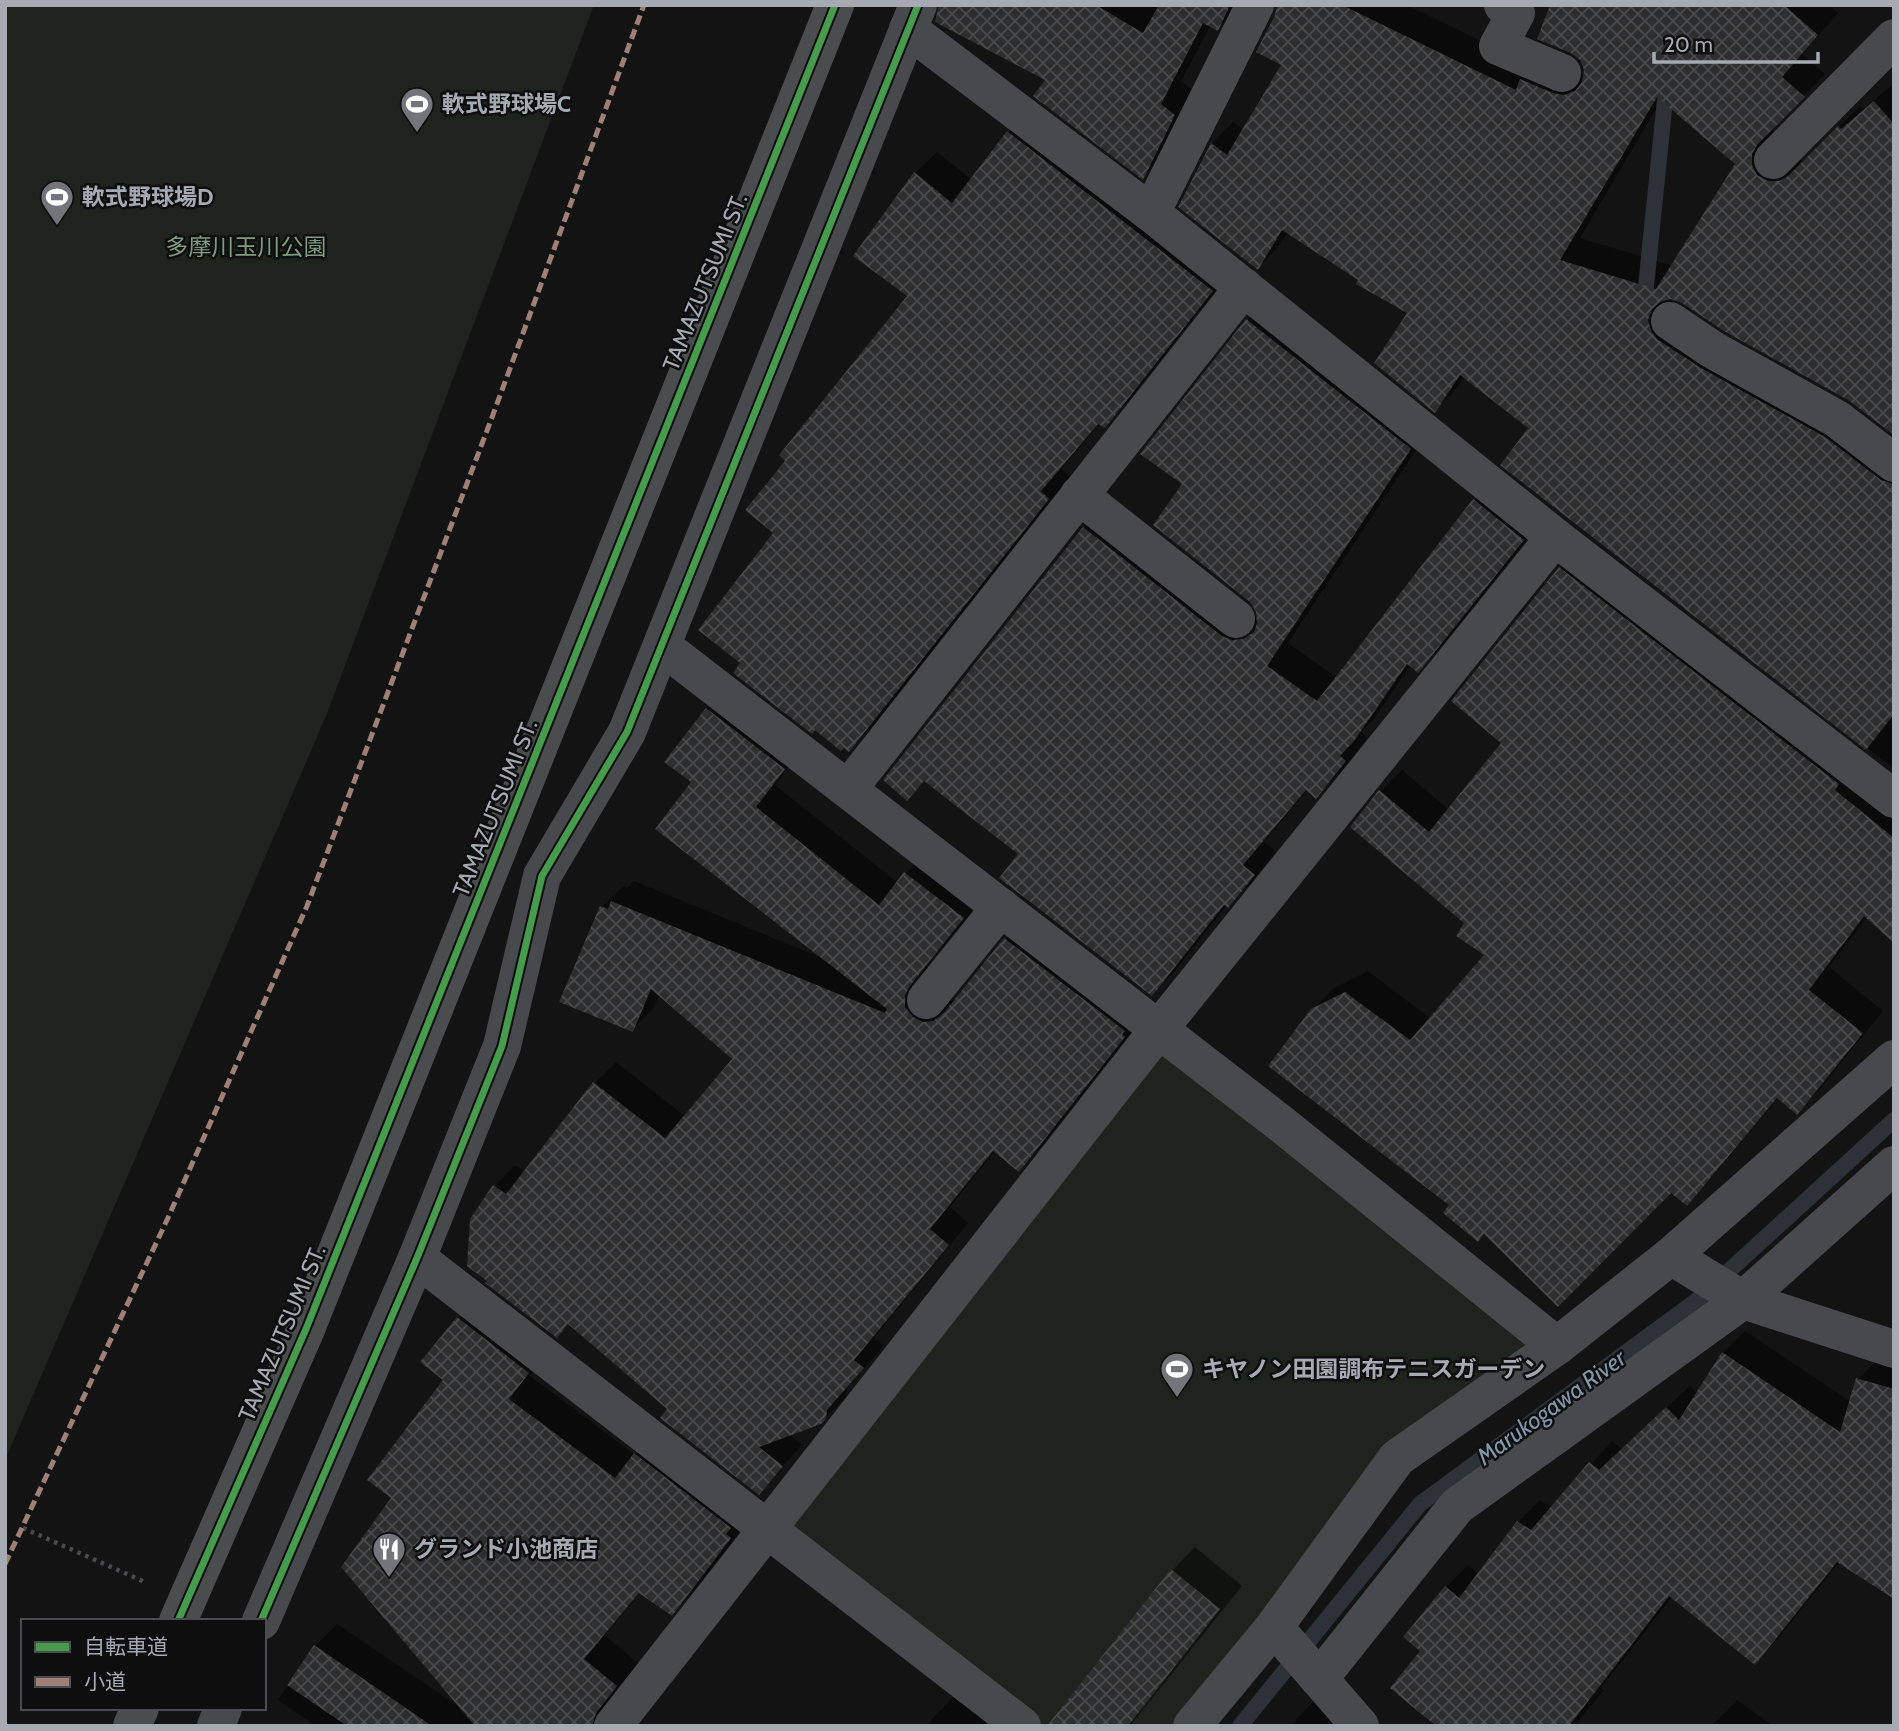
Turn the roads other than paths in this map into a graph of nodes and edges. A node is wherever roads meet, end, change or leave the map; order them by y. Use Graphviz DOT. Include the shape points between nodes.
graph roads {
  1 [pos="835,5"];
  2 [pos="1255,5"];
  3 [pos="1503,5"];
  4 [pos="913,17"];
  5 [pos="1894,38"];
  6 [pos="1562,73"];
  7 [pos="1773,160"];
  8 [pos="1151,214"];
  9 [pos="1244,287"];
  10 [pos="1670,321"];
  11 [pos="1894,463"];
  12 [pos="1079,495"];
  13 [pos="1555,537"];
  14 [pos="1236,619"];
  15 [pos="662,646"];
  16 [pos="848,789"];
  17 [pos="1894,799"];
  18 [pos="496,858"];
  19 [pos="542,876"];
  20 [pos="1001,907"];
  21 [pos="926,1000"];
  22 [pos="1160,1029"];
  23 [pos="1894,1059"];
  24 [pos="1894,1165"];
  25 [pos="417,1258"];
  26 [pos="1677,1260"];
  27 [pos="1738,1297"];
  28 [pos="1557,1346"];
  29 [pos="1894,1349"];
  30 [pos="767,1529"];
  31 [pos="183,1611"];
  32 [pos="262,1619"];
  33 [pos="1278,1631"];
  34 [pos="1316,1674"];
  35 [pos="139,1710"];
  36 [pos="132,1726"];
  37 [pos="613,1726"];
  38 [pos="1022,1726"];
  39 [pos="1192,1726"];
  40 [pos="1360,1726"];
  1 -- 18 [label="main road, TAMAZUTSUMI ST."];
  2 -- 8 [label="street"];
  3 -- 6 [label="street" via="1516,13 1498,46"];
  4 -- 8 [label="street"];
  4 -- 15 [label="street"];
  5 -- 7 [label="street"];
  8 -- 9 [label="street"];
  9 -- 12 [label="street"];
  9 -- 13 [label="street"];
  10 -- 11 [label="street" via="1837,419"];
  12 -- 14 [label="street"];
  12 -- 16 [label="street"];
  13 -- 17 [label="street"];
  13 -- 22 [label="street"];
  15 -- 16 [label="street"];
  15 -- 19 [label="street" via="627,732"];
  16 -- 20 [label="street"];
  18 -- 19 [label="street"];
  18 -- 31 [label="main road, TAMAZUTSUMI ST." via="306,1329"];
  19 -- 25 [label="street" via="502,1046"];
  20 -- 21 [label="street"];
  20 -- 22 [label="street"];
  22 -- 28 [label="street"];
  22 -- 30 [label="street"];
  23 -- 26 [label="street"];
  24 -- 27 [label="street"];
  25 -- 30 [label="street"];
  25 -- 32 [label="street"];
  26 -- 27 [label="street"];
  26 -- 28 [label="street"];
  27 -- 29 [label="street"];
  27 -- 34 [label="street" via="1457,1506"];
  28 -- 33 [label="street" via="1397,1458"];
  30 -- 37 [label="street"];
  30 -- 38 [label="street"];
  33 -- 34 [label="street"];
  33 -- 39 [label="street"];
  34 -- 40 [label="street"];
  35 -- 36 [label="main road"];
}
